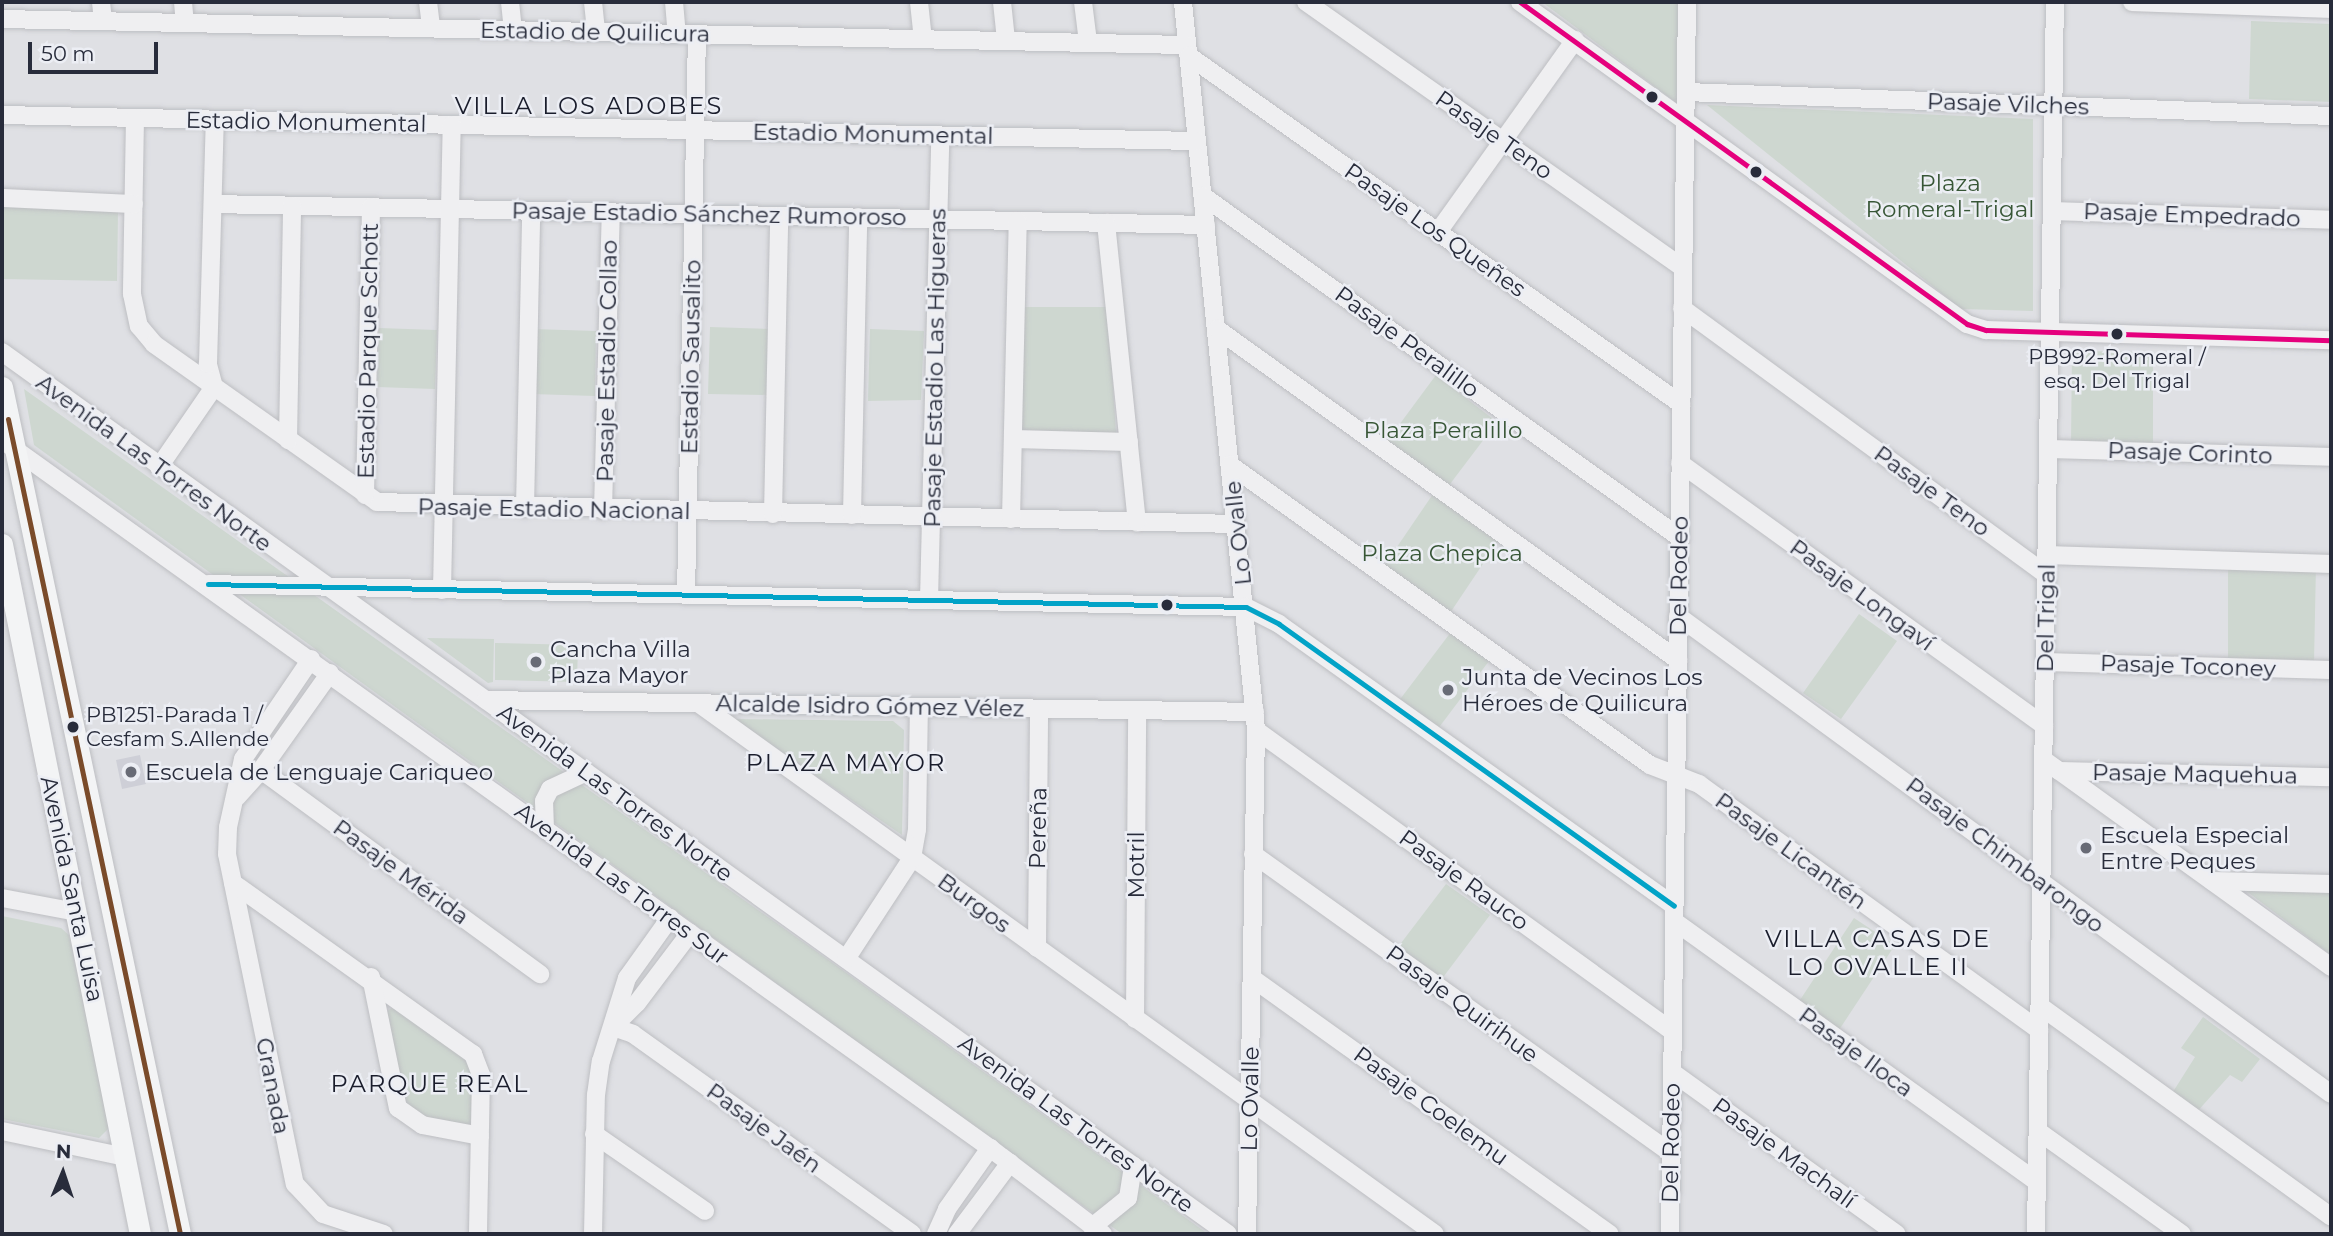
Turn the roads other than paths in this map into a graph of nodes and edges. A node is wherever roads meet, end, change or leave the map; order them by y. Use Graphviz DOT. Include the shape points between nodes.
graph roads {
  1 [pos="101,2"];
  2 [pos="183,2"];
  3 [pos="428,2"];
  4 [pos="510,2"];
  5 [pos="593,2"];
  6 [pos="674,2"];
  7 [pos="919,2"];
  8 [pos="1002,2"];
  9 [pos="1083,2"];
  10 [pos="1183,2"];
  11 [pos="1306,2"];
  12 [pos="1520,2"];
  13 [pos="1687,2"];
  14 [pos="2056,2"];
  15 [pos="2132,2"];
  16 [pos="2331,9"];
  17 [pos="21,11"];
  18 [pos="2,19"];
  19 [pos="103,21"];
  20 [pos="185,23"];
  21 [pos="431,28"];
  22 [pos="513,30"];
  23 [pos="596,32"];
  24 [pos="677,34"];
  25 [pos="698,34"];
  26 [pos="923,39"];
  27 [pos="1575,40"];
  28 [pos="1006,41"];
  29 [pos="1088,42"];
  30 [pos="1188,50"];
  31 [pos="1686,92"];
  32 [pos="2054,106"];
  33 [pos="2,115"];
  34 [pos="2331,116"];
  35 [pos="135,118"];
  36 [pos="1685,119"];
  37 [pos="215,120"];
  38 [pos="452,125"];
  39 [pos="696,130"];
  40 [pos="940,136"];
  41 [pos="1198,141"];
  42 [pos="1503,141"];
  43 [pos="1203,196"];
  44 [pos="2,198"];
  45 [pos="134,204"];
  46 [pos="213,204"];
  47 [pos="292,206"];
  48 [pos="371,207"];
  49 [pos="450,209"];
  50 [pos="531,211"];
  51 [pos="2052,211"];
  52 [pos="611,212"];
  53 [pos="694,214"];
  54 [pos="779,216"];
  55 [pos="858,217"];
  56 [pos="938,219"];
  57 [pos="2331,220"];
  58 [pos="1018,221"];
  59 [pos="1106,223"];
  60 [pos="1206,225"];
  61 [pos="1438,232"];
  62 [pos="1683,268"];
  63 [pos="1682,308"];
  64 [pos="1217,329"];
  65 [pos="2050,332"];
  66 [pos="2331,340"];
  67 [pos="2,352"];
  68 [pos="2,387"];
  69 [pos="214,387"];
  70 [pos="1681,404"];
  71 [pos="1013,439"];
  72 [pos="288,440"];
  73 [pos="1129,442"];
  74 [pos="8,444"];
  75 [pos="2049,449"];
  76 [pos="2331,457"];
  77 [pos="1680,463"];
  78 [pos="1230,465"];
  79 [pos="159,467"];
  80 [pos="365,495"];
  81 [pos="444,506"];
  82 [pos="524,508"];
  83 [pos="603,510"];
  84 [pos="688,512"];
  85 [pos="773,514"];
  86 [pos="852,516"];
  87 [pos="931,517"];
  88 [pos="1011,519"];
  89 [pos="1137,522"];
  90 [pos="1236,524"];
  91 [pos="1679,537"];
  92 [pos="2,546"];
  93 [pos="2047,555"];
  94 [pos="2331,564"];
  95 [pos="2047,575"];
  96 [pos="208,584"];
  97 [pos="328,587"];
  98 [pos="442,590"];
  99 [pos="686,595"];
  100 [pos="929,600"];
  101 [pos="1246,607"];
  102 [pos="1678,616"];
  103 [pos="310,659"];
  104 [pos="1678,660"];
  105 [pos="2045,662"];
  106 [pos="2331,670"];
  107 [pos="330,673"];
  108 [pos="486,700"];
  109 [pos="698,704"];
  110 [pos="919,707"];
  111 [pos="1039,709"];
  112 [pos="1137,710"];
  113 [pos="1256,721"];
  114 [pos="2044,726"];
  115 [pos="2044,760"];
  116 [pos="261,770"];
  117 [pos="2059,771"];
  118 [pos="586,772"];
  119 [pos="1676,775"];
  120 [pos="2331,777"];
  121 [pos="237,797"];
  122 [pos="545,829"];
  123 [pos="97,830"];
  124 [pos="62,838"];
  125 [pos="1253,854"];
  126 [pos="912,858"];
  127 [pos="2042,881"];
  128 [pos="2212,881"];
  129 [pos="233,883"];
  130 [pos="2331,884"];
  131 [pos="2,898"];
  132 [pos="77,912"];
  133 [pos="1674,913"];
  134 [pos="670,918"];
  135 [pos="690,933"];
  136 [pos="1037,948"];
  137 [pos="846,959"];
  138 [pos="2331,967"];
  139 [pos="540,974"];
  140 [pos="371,977"];
  141 [pos="627,978"];
  142 [pos="1252,978"];
  143 [pos="645,993"];
  144 [pos="2040,1006"];
  145 [pos="1135,1019"];
  146 [pos="613,1027"];
  147 [pos="2039,1030"];
  148 [pos="1672,1031"];
  149 [pos="1672,1072"];
  150 [pos="2331,1094"];
  151 [pos="1250,1102"];
  152 [pos="2,1131"];
  153 [pos="2038,1131"];
  154 [pos="594,1134"];
  155 [pos="480,1136"];
  156 [pos="990,1149"];
  157 [pos="1671,1153"];
  158 [pos="125,1157"];
  159 [pos="1010,1163"];
  160 [pos="1133,1165"];
  161 [pos="2037,1182"];
  162 [pos="705,1211"];
  163 [pos="2331,1217"];
  164 [pos="1097,1231"];
  165 [pos="1674,1231"];
  166 [pos="140,1234"];
  167 [pos="180,1234"];
  168 [pos="384,1234"];
  169 [pos="478,1234"];
  170 [pos="593,1234"];
  171 [pos="912,1234"];
  172 [pos="936,1234"];
  173 [pos="957,1234"];
  174 [pos="1228,1234"];
  175 [pos="1247,1234"];
  176 [pos="1435,1234"];
  177 [pos="1610,1234"];
  178 [pos="1896,1234"];
  179 [pos="2036,1234"];
  180 [pos="2182,1234"];
  1 -- 19 [label="street"];
  2 -- 20 [label="street"];
  3 -- 21 [label="street"];
  4 -- 22 [label="street"];
  5 -- 23 [label="street"];
  6 -- 24 [label="street"];
  7 -- 26 [label="street"];
  8 -- 28 [label="street"];
  9 -- 29 [label="street"];
  10 -- 30 [label="street, Lo Ovalle"];
  11 -- 42 [label="street, Pasaje Teno"];
  12 -- 27 [label="street"];
  13 -- 31 [label="street, Del Rodeo"];
  14 -- 32 [label="street, Del Trigal"];
  15 -- 16 [label="street"];
  17 -- 18 [label="street, Estadio de Quilicura"];
  17 -- 19 [label="street, Estadio de Quilicura"];
  19 -- 20 [label="street, Estadio de Quilicura"];
  20 -- 21 [label="street, Estadio de Quilicura"];
  21 -- 22 [label="street, Estadio de Quilicura"];
  22 -- 23 [label="street, Estadio de Quilicura"];
  23 -- 24 [label="street, Estadio de Quilicura"];
  24 -- 25 [label="street, Estadio de Quilicura"];
  25 -- 26 [label="street, Estadio de Quilicura"];
  25 -- 39 [label="street, Estadio Sausalito"];
  26 -- 28 [label="street, Estadio de Quilicura"];
  27 -- 36 [label="street"];
  27 -- 42 [label="street"];
  28 -- 29 [label="street, Estadio de Quilicura"];
  29 -- 30 [label="street, Estadio de Quilicura"];
  30 -- 41 [label="street, Lo Ovalle"];
  30 -- 61 [label="street, Pasaje Los Queñes"];
  31 -- 32 [label="street, Pasaje Vilches"];
  31 -- 36 [label="street, Del Rodeo"];
  32 -- 34 [label="street, Pasaje Vilches"];
  32 -- 51 [label="street, Del Trigal"];
  33 -- 35 [label="street, Estadio Monumental"];
  35 -- 37 [label="street, Estadio Monumental"];
  35 -- 45 [label="street, Pasaje Estadio Nacional"];
  36 -- 62 [label="street, Del Rodeo"];
  36 -- 65 [label="street" via="1967,324 1986,330"];
  37 -- 38 [label="street, Estadio Monumental"];
  37 -- 46 [label="street"];
  38 -- 39 [label="street, Estadio Monumental"];
  38 -- 49 [label="street"];
  39 -- 40 [label="street, Estadio Monumental"];
  39 -- 53 [label="street, Estadio Sausalito"];
  40 -- 41 [label="street, Estadio Monumental"];
  40 -- 56 [label="street, Pasaje Estadio Las Higueras"];
  41 -- 43 [label="street, Lo Ovalle"];
  42 -- 61 [label="street"];
  42 -- 62 [label="street, Pasaje Teno"];
  43 -- 60 [label="street, Lo Ovalle"];
  43 -- 91 [label="street, Pasaje Peralillo"];
  44 -- 45 [label="street"];
  45 -- 69 [label="street, Pasaje Estadio Nacional" via="132,305 139,326 154,344"];
  46 -- 47 [label="street, Pasaje Estadio Sánchez Rumoroso"];
  46 -- 69 [label="street" via="208,364"];
  47 -- 48 [label="street, Pasaje Estadio Sánchez Rumoroso"];
  47 -- 72 [label="street"];
  48 -- 49 [label="street, Pasaje Estadio Sánchez Rumoroso"];
  48 -- 80 [label="street, Estadio Parque Schott"];
  49 -- 50 [label="street, Pasaje Estadio Sánchez Rumoroso"];
  49 -- 81 [label="street"];
  50 -- 52 [label="street, Pasaje Estadio Sánchez Rumoroso"];
  50 -- 82 [label="street"];
  51 -- 57 [label="street, Pasaje Empedrado"];
  51 -- 65 [label="street, Del Trigal"];
  52 -- 53 [label="street, Pasaje Estadio Sánchez Rumoroso"];
  52 -- 83 [label="street, Pasaje Estadio Collao"];
  53 -- 54 [label="street, Pasaje Estadio Sánchez Rumoroso"];
  53 -- 84 [label="street, Estadio Sausalito"];
  54 -- 55 [label="street, Pasaje Estadio Sánchez Rumoroso"];
  54 -- 85 [label="street"];
  55 -- 56 [label="street, Pasaje Estadio Sánchez Rumoroso"];
  55 -- 86 [label="street"];
  56 -- 58 [label="street, Pasaje Estadio Sánchez Rumoroso"];
  56 -- 87 [label="street, Pasaje Estadio Las Higueras"];
  58 -- 59 [label="street, Pasaje Estadio Sánchez Rumoroso"];
  58 -- 71 [label="street"];
  59 -- 60 [label="street, Pasaje Estadio Sánchez Rumoroso"];
  59 -- 73 [label="street"];
  60 -- 64 [label="street, Lo Ovalle"];
  61 -- 70 [label="street, Pasaje Los Queñes"];
  62 -- 63 [label="street, Del Rodeo"];
  63 -- 70 [label="street, Del Rodeo"];
  63 -- 95 [label="street, Pasaje Teno"];
  64 -- 78 [label="street, Lo Ovalle"];
  64 -- 104 [label="street"];
  65 -- 66 [label="street"];
  65 -- 75 [label="street, Del Trigal"];
  67 -- 79 [label="street, Avenida Las Torres Norte"];
  68 -- 74 [label="main road, Avenida Santa Luisa"];
  69 -- 72 [label="street, Pasaje Estadio Nacional"];
  69 -- 79 [label="street"];
  70 -- 77 [label="street, Del Rodeo"];
  71 -- 73 [label="street"];
  71 -- 88 [label="street"];
  72 -- 80 [label="street, Pasaje Estadio Nacional"];
  73 -- 89 [label="street"];
  74 -- 96 [label="street, Avenida Las Torres Sur"];
  74 -- 123 [label="main road, Avenida Santa Luisa"];
  75 -- 76 [label="street, Pasaje Corinto"];
  75 -- 93 [label="street, Del Trigal"];
  77 -- 91 [label="street, Del Rodeo"];
  77 -- 114 [label="street, Pasaje Longaví"];
  78 -- 90 [label="street, Lo Ovalle"];
  78 -- 119 [label="street, Pasaje Licantén" via="1650,765"];
  79 -- 97 [label="street, Avenida Las Torres Norte"];
  80 -- 81 [label="street, Pasaje Estadio Nacional" via="391,505"];
  81 -- 82 [label="street, Pasaje Estadio Nacional"];
  81 -- 98 [label="street"];
  82 -- 83 [label="street, Pasaje Estadio Nacional"];
  83 -- 84 [label="street, Pasaje Estadio Nacional"];
  84 -- 85 [label="street, Pasaje Estadio Nacional"];
  84 -- 99 [label="street, Estadio Sausalito"];
  85 -- 86 [label="street, Pasaje Estadio Nacional"];
  86 -- 87 [label="street, Pasaje Estadio Nacional"];
  87 -- 88 [label="street, Pasaje Estadio Nacional"];
  87 -- 100 [label="street, Pasaje Estadio Las Higueras"];
  88 -- 89 [label="street, Pasaje Estadio Nacional"];
  89 -- 90 [label="street, Pasaje Estadio Nacional"];
  90 -- 101 [label="street, Lo Ovalle"];
  91 -- 102 [label="street, Del Rodeo"];
  92 -- 124 [label="main road, Avenida Santa Luisa"];
  93 -- 94 [label="street"];
  93 -- 95 [label="street, Del Trigal"];
  95 -- 105 [label="street, Del Trigal"];
  96 -- 97 [label="street"];
  96 -- 103 [label="street, Avenida Las Torres Sur"];
  97 -- 98 [label="street"];
  97 -- 108 [label="street, Avenida Las Torres Norte"];
  98 -- 99 [label="street"];
  99 -- 100 [label="street"];
  100 -- 101 [label="street"];
  101 -- 113 [label="street, Lo Ovalle"];
  101 -- 133 [label="street, Pasaje Iloca" via="1279,624"];
  102 -- 104 [label="street, Del Rodeo"];
  102 -- 127 [label="street, Pasaje Chimbarongo"];
  103 -- 107 [label="street, Avenida Las Torres Sur"];
  103 -- 121 [label="street, Granada" via="243,759"];
  104 -- 119 [label="street, Del Rodeo"];
  105 -- 106 [label="street, Pasaje Toconey"];
  105 -- 114 [label="street, Del Trigal"];
  107 -- 116 [label="street, Granada"];
  107 -- 122 [label="street, Avenida Las Torres Sur"];
  108 -- 109 [label="street, Alcalde Isidro Gómez Vélez"];
  108 -- 118 [label="street, Avenida Las Torres Norte"];
  109 -- 110 [label="street, Alcalde Isidro Gómez Vélez"];
  109 -- 126 [label="street, Burgos"];
  110 -- 111 [label="street, Alcalde Isidro Gómez Vélez"];
  110 -- 126 [label="street" via="917,829"];
  111 -- 112 [label="street, Alcalde Isidro Gómez Vélez"];
  111 -- 136 [label="street, Pereña"];
  112 -- 113 [label="street, Alcalde Isidro Gómez Vélez"];
  112 -- 145 [label="street, Motril"];
  113 -- 125 [label="street, Lo Ovalle"];
  113 -- 148 [label="street, Pasaje Rauco"];
  114 -- 115 [label="street, Del Trigal"];
  115 -- 117 [label="street"];
  115 -- 127 [label="street, Del Trigal"];
  116 -- 121 [label="street, Granada"];
  116 -- 139 [label="street, Pasaje Mérida"];
  117 -- 120 [label="street, Pasaje Maquehua"];
  117 -- 128 [label="street"];
  118 -- 122 [label="street" via="550,789 544,801"];
  118 -- 137 [label="street, Avenida Las Torres Norte"];
  119 -- 133 [label="street, Del Rodeo"];
  119 -- 147 [label="street, Pasaje Licantén" via="1699,784"];
  121 -- 129 [label="street, Granada" via="226,845"];
  122 -- 134 [label="street, Avenida Las Torres Sur"];
  123 -- 124 [label="main road" via="88,821 73,820 65,824"];
  123 -- 167 [label="main road, Avenida Santa Luisa"];
  124 -- 132 [label="main road, Avenida Santa Luisa"];
  125 -- 142 [label="street, Lo Ovalle"];
  125 -- 157 [label="street, Pasaje Quirihue"];
  126 -- 136 [label="street, Burgos"];
  126 -- 137 [label="street"];
  127 -- 144 [label="street, Del Trigal"];
  127 -- 150 [label="street, Pasaje Chimbarongo"];
  128 -- 130 [label="street"];
  128 -- 138 [label="street"];
  129 -- 140 [label="street"];
  129 -- 168 [label="street, Granada" via="295,1184 323,1214"];
  131 -- 132 [label="street"];
  132 -- 158 [label="main road, Avenida Santa Luisa"];
  133 -- 148 [label="street, Del Rodeo"];
  133 -- 161 [label="street, Pasaje Iloca"];
  134 -- 135 [label="street, Avenida Las Torres Sur"];
  134 -- 141 [label="street"];
  135 -- 143 [label="street"];
  135 -- 156 [label="street, Avenida Las Torres Sur"];
  136 -- 145 [label="street, Burgos"];
  137 -- 160 [label="street, Avenida Las Torres Norte"];
  140 -- 155 [label="street" via="474,1054 481,1075"];
  140 -- 155 [label="street" via="398,1108 422,1125"];
  141 -- 143 [label="street" via="634,990"];
  141 -- 146 [label="street"];
  142 -- 151 [label="street, Lo Ovalle"];
  142 -- 177 [label="street, Pasaje Coelemu"];
  143 -- 146 [label="street"];
  144 -- 147 [label="street, Del Trigal"];
  144 -- 163 [label="street"];
  145 -- 151 [label="street, Burgos"];
  146 -- 154 [label="street" via="598,1078"];
  146 -- 171 [label="street, Pasaje Jaén" via="633,1034"];
  147 -- 153 [label="street, Del Trigal"];
  148 -- 149 [label="street, Del Rodeo"];
  149 -- 157 [label="street, Del Rodeo"];
  149 -- 178 [label="street, Pasaje Machalí"];
  151 -- 175 [label="street, Lo Ovalle"];
  151 -- 176 [label="street, Burgos"];
  152 -- 158 [label="street"];
  153 -- 161 [label="street, Del Trigal"];
  153 -- 180 [label="street"];
  154 -- 162 [label="street"];
  154 -- 170 [label="street"];
  155 -- 169 [label="street"];
  156 -- 159 [label="street, Avenida Las Torres Sur"];
  156 -- 172 [label="street" via="947,1209"];
  157 -- 165 [label="street, Del Rodeo"];
  158 -- 166 [label="main road, Avenida Santa Luisa"];
  159 -- 164 [label="street, Avenida Las Torres Sur"];
  159 -- 173 [label="street"];
  160 -- 164 [label="street" via="1128,1198"];
  160 -- 174 [label="street, Avenida Las Torres Norte"];
  161 -- 179 [label="street, Del Trigal"];
}
